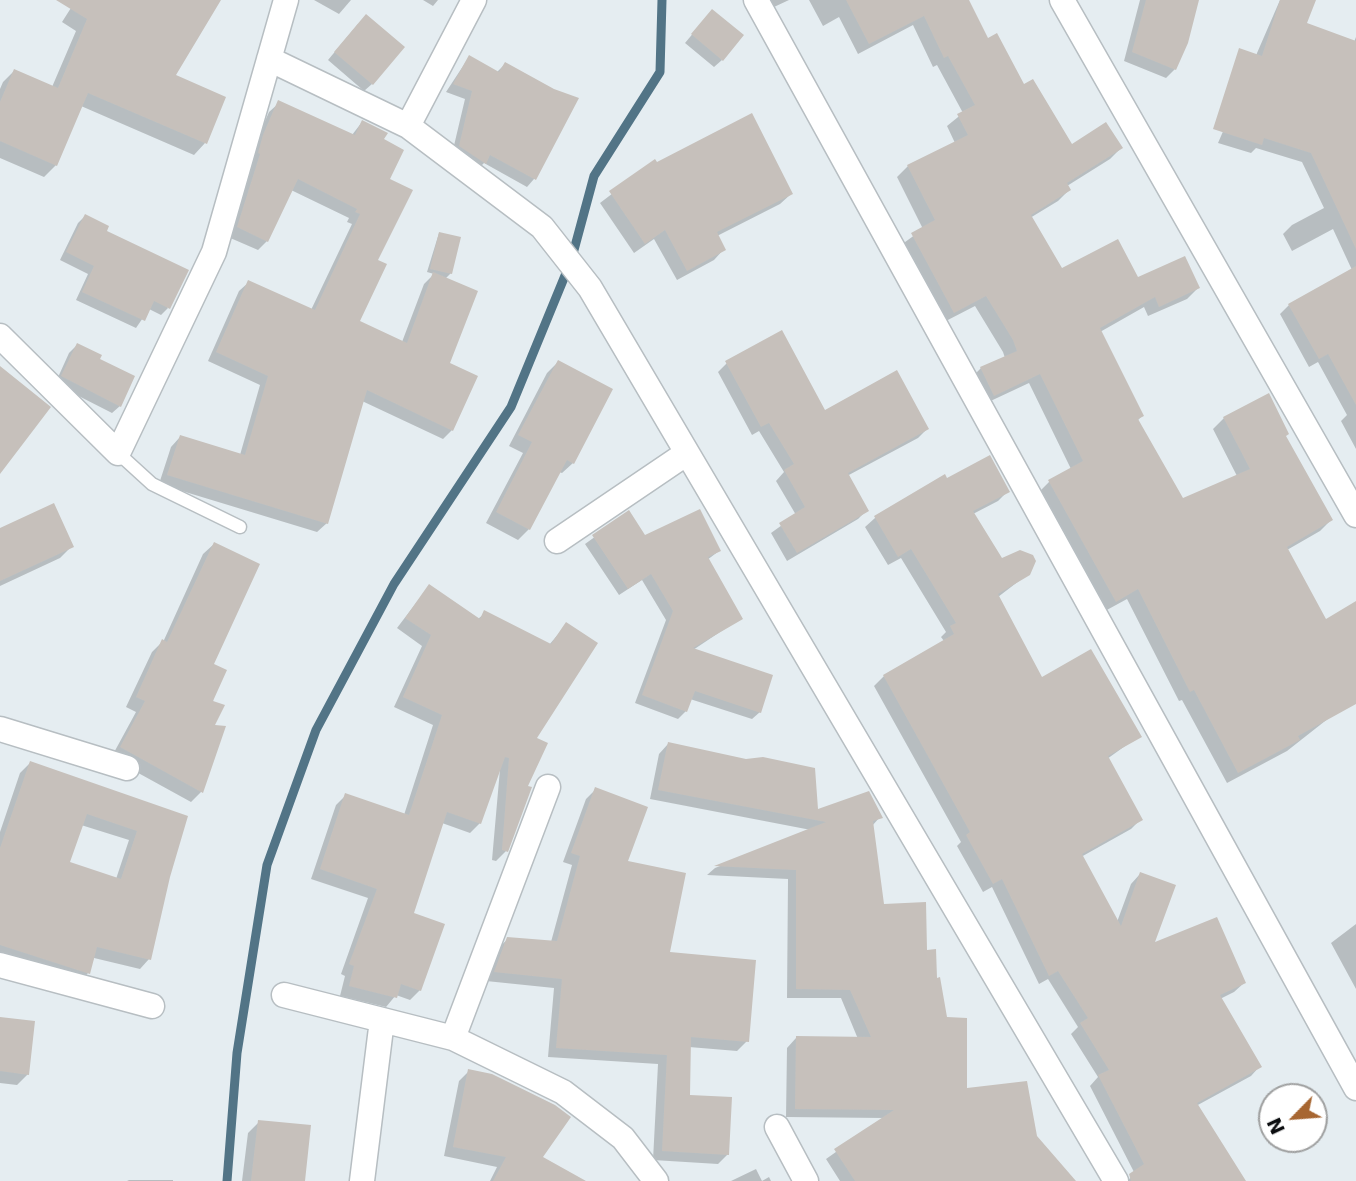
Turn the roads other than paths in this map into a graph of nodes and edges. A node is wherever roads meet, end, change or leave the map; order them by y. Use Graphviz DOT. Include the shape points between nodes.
graph roads {
  1 [pos="286,0"];
  2 [pos="474,0"];
  3 [pos="757,0"];
  4 [pos="1062,0"];
  5 [pos="269,59"];
  6 [pos="408,126"];
  7 [pos="0,336"];
  8 [pos="118,453"];
  9 [pos="687,453"];
  10 [pos="1356,515"];
  11 [pos="240,527"];
  12 [pos="557,541"];
  13 [pos="0,729"];
  14 [pos="127,768"];
  15 [pos="548,787"];
  16 [pos="0,965"];
  17 [pos="284,995"];
  18 [pos="152,1006"];
  19 [pos="382,1020"];
  20 [pos="453,1038"];
  21 [pos="1356,1088"];
  22 [pos="777,1127"];
  23 [pos="362,1181"];
  24 [pos="656,1181"];
  25 [pos="806,1181"];
  26 [pos="1116,1181"];
  1 -- 5 [label="street"];
  2 -- 6 [label="street"];
  3 -- 21 [label="street"];
  4 -- 10 [label="street"];
  5 -- 6 [label="street"];
  5 -- 8 [label="street" via="214,252"];
  6 -- 9 [label="street" via="542,227 566,254"];
  7 -- 8 [label="street"];
  8 -- 11 [label="lane" via="152,484"];
  9 -- 12 [label="street"];
  9 -- 26 [label="street"];
  13 -- 14 [label="street"];
  15 -- 20 [label="street"];
  16 -- 18 [label="street"];
  17 -- 19 [label="street"];
  19 -- 20 [label="street"];
  19 -- 23 [label="street"];
  20 -- 24 [label="street" via="563,1092 623,1138"];
  22 -- 25 [label="street"];
}
